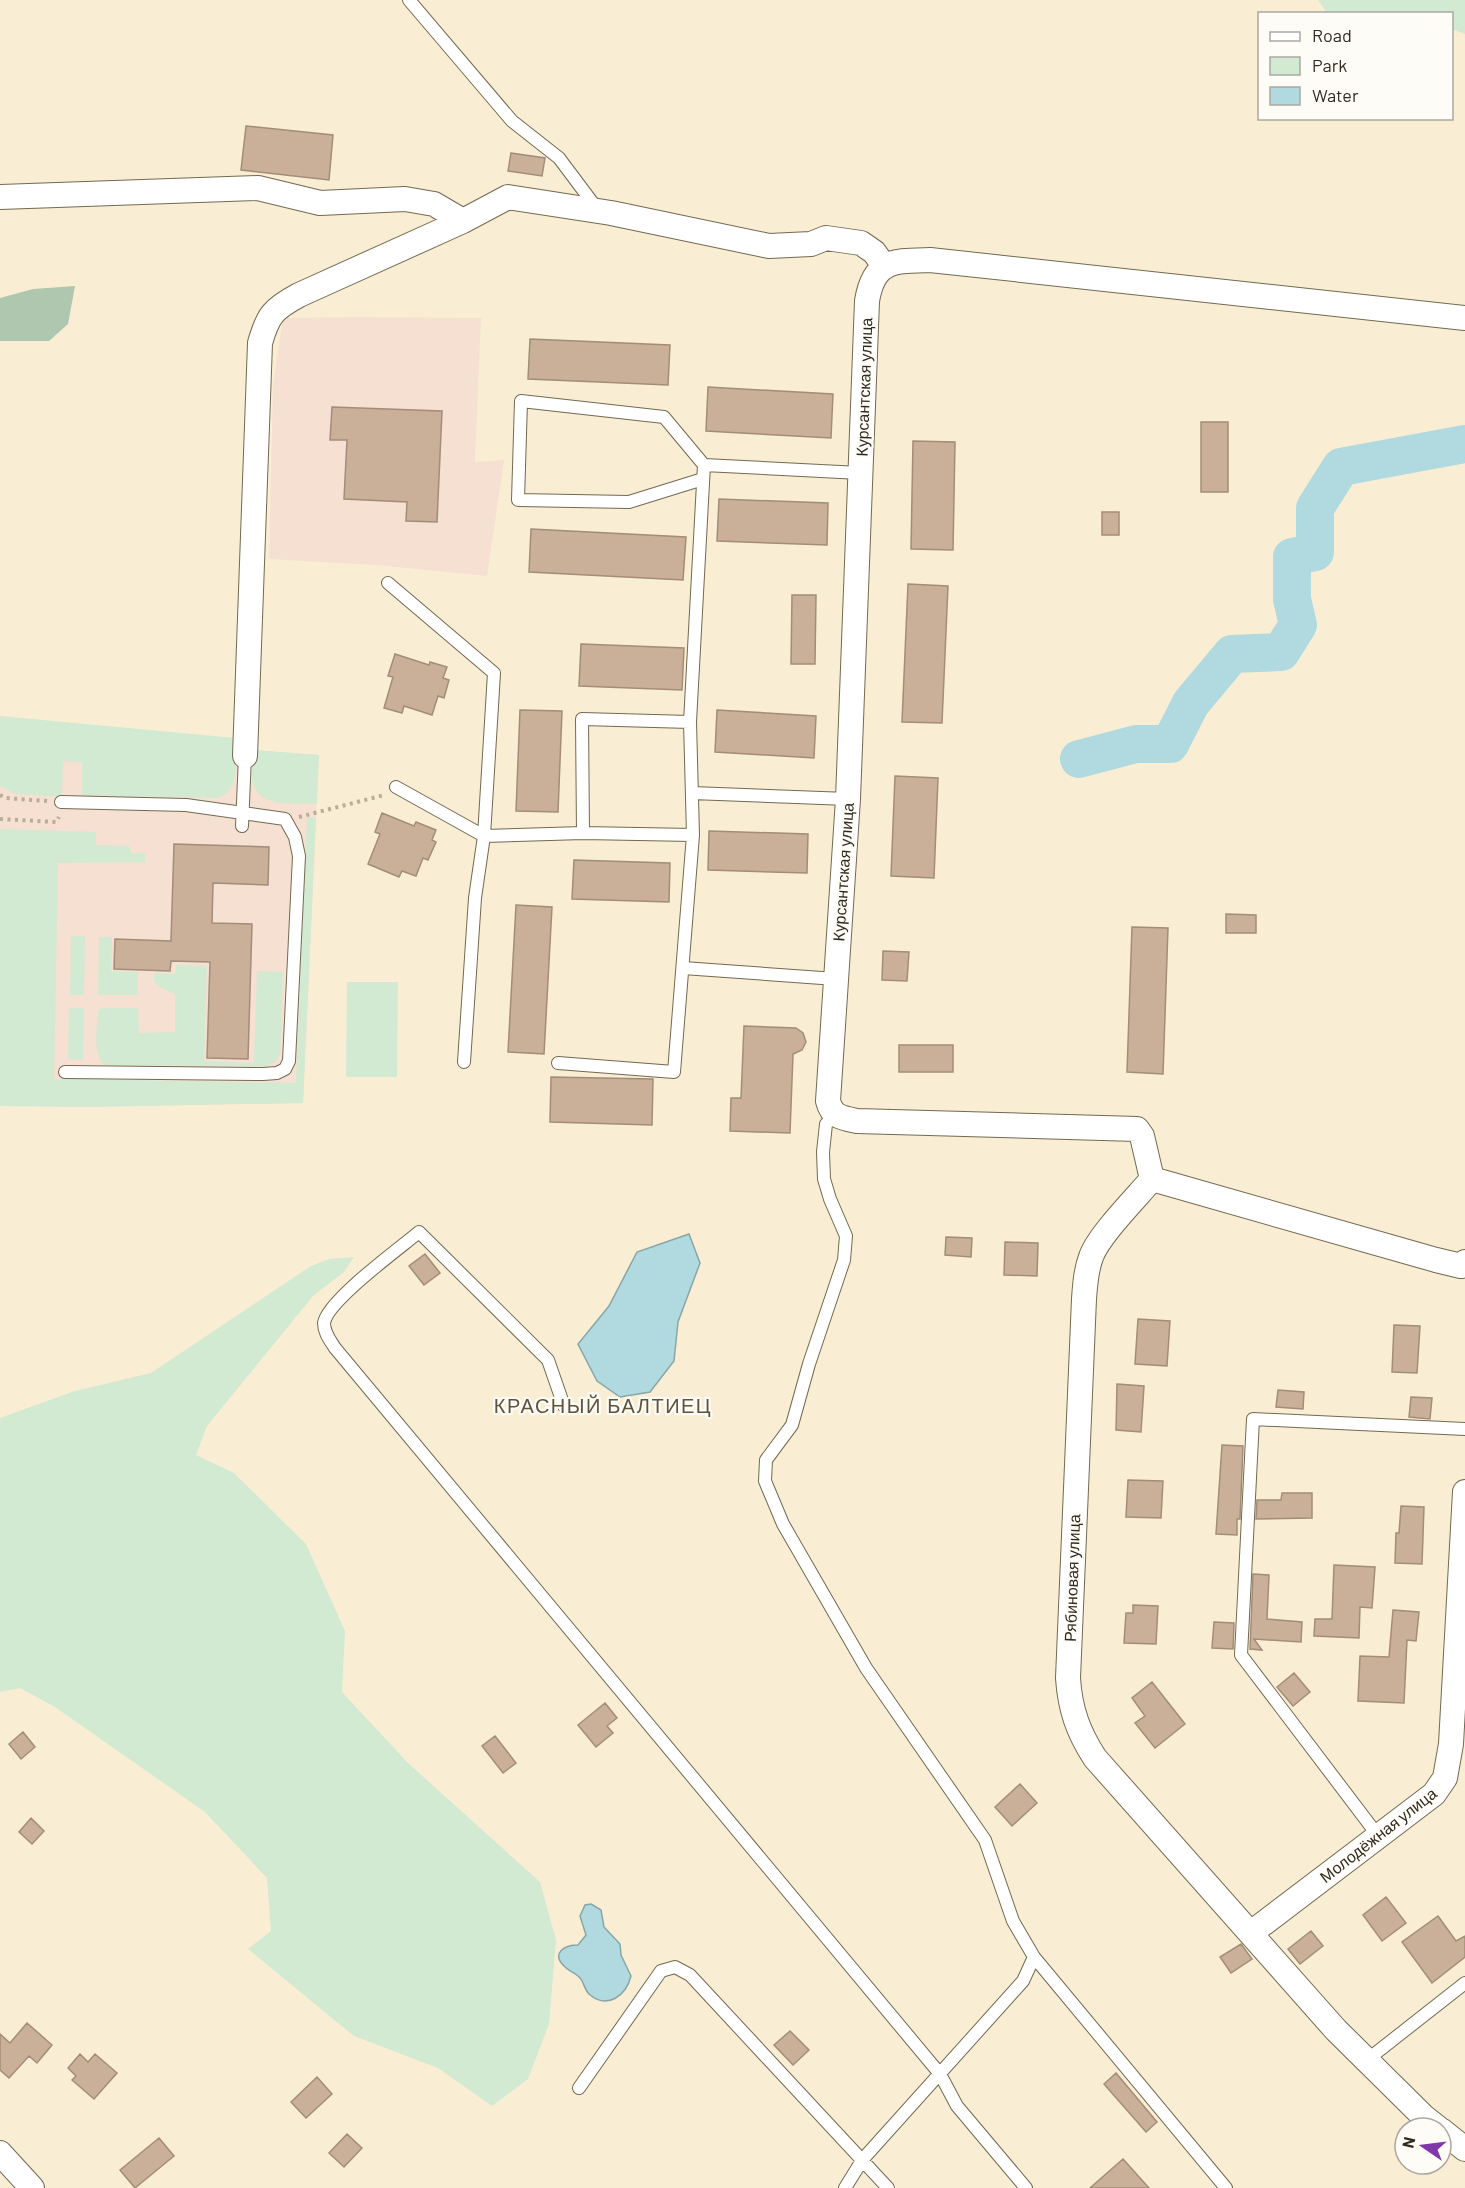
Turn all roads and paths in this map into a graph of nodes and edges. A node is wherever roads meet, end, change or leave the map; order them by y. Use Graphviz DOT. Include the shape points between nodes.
graph roads {
  1 [pos="409,0"];
  2 [pos="0,197"];
  3 [pos="598,211"];
  4 [pos="463,221"];
  5 [pos="881,270"];
  6 [pos="1465,318"];
  7 [pos="704,465"];
  8 [pos="860,473"];
  9 [pos="704,478"];
  10 [pos="388,583"];
  11 [pos="690,722"];
  12 [pos="245,756"];
  13 [pos="396,788"];
  14 [pos="692,793"];
  15 [pos="0,795"];
  16 [pos="848,799"];
  17 [pos="61,802"];
  18 [pos="0,819"];
  19 [pos="242,819"];
  20 [pos="289,824"];
  21 [pos="583,833"];
  22 [pos="693,835"];
  23 [pos="484,836"];
  24 [pos="683,968"];
  25 [pos="836,980"];
  26 [pos="464,1062"];
  27 [pos="558,1064"];
  28 [pos="65,1072"];
  29 [pos="835,1115"];
  30 [pos="1152,1179"];
  31 [pos="1464,1271"];
  32 [pos="564,1406"];
  33 [pos="1465,1429"];
  34 [pos="1465,1492"];
  35 [pos="1379,1836"];
  36 [pos="1251,1933"];
  37 [pos="1034,1957"];
  38 [pos="1465,1983"];
  39 [pos="1367,2060"];
  40 [pos="940,2074"];
  41 [pos="579,2088"];
  42 [pos="1426,2116"];
  43 [pos="1453,2139"];
  44 [pos="1465,2149"];
  45 [pos="0,2154"];
  46 [pos="862,2159"];
  47 [pos="32,2188"];
  48 [pos="844,2188"];
  49 [pos="888,2188"];
  50 [pos="1026,2188"];
  51 [pos="1226,2188"];
  1 -- 3 [label="lane" via="512,121 559,158"];
  2 -- 4 [label="street" via="258,188 320,203 405,199 434,204"];
  3 -- 4 [label="street" via="508,197"];
  3 -- 5 [label="street" via="769,246 811,244 826,238 861,243 874,252"];
  4 -- 12 [label="street" via="299,295 278,307 265,324 260,343"];
  5 -- 6 [label="street" via="897,261 930,260"];
  5 -- 8 [label="street, Курсантская улица" via="870,285 867,301"];
  7 -- 8 [label="lane"];
  7 -- 9 [label="lane"];
  7 -- 9 [label="lane" via="664,417 521,401 518,500 629,502"];
  8 -- 16 [label="street, Курсантская улица"];
  9 -- 11 [label="lane"];
  10 -- 23 [label="lane" via="494,673"];
  11 -- 14 [label="lane"];
  11 -- 21 [label="lane" via="582,719"];
  12 -- 19 [label="lane"];
  13 -- 20 [label="path" via="381,798 310,813"];
  13 -- 23 [label="lane"];
  14 -- 16 [label="lane"];
  14 -- 22 [label="lane"];
  15 -- 17 [label="path"];
  16 -- 25 [label="street, Курсантская улица"];
  17 -- 18 [label="path" via="56,822"];
  17 -- 19 [label="lane" via="186,805"];
  19 -- 20 [label="lane" via="285,819"];
  20 -- 28 [label="lane" via="299,856 289,1061 285,1069 263,1074"];
  21 -- 22 [label="lane"];
  21 -- 23 [label="lane"];
  22 -- 24 [label="lane"];
  23 -- 26 [label="lane" via="475,898"];
  24 -- 25 [label="lane"];
  24 -- 27 [label="lane" via="674,1072"];
  25 -- 29 [label="street, Курсантская улица" via="828,1101"];
  29 -- 30 [label="street" via="857,1120 1137,1129"];
  29 -- 37 [label="lane" via="826,1124 824,1179 846,1236 844,1260 792,1425 766,1460 765,1481 783,1524 866,1668 985,1840 1014,1921"];
  30 -- 31 [label="street"];
  30 -- 36 [label="street, Рябиновая улица" via="1099,1241 1087,1275 1069,1696 1071,1709 1095,1758"];
  32 -- 40 [label="lane" via="548,1360 419,1232 336,1301 324,1321 326,1334 335,1348"];
  33 -- 35 [label="lane" via="1253,1419 1241,1655"];
  34 -- 35 [label="street, Молодёжная улица" via="1445,1778 1434,1794"];
  35 -- 36 [label="street, Молодёжная улица"];
  36 -- 39 [label="street, Рябиновая улица"];
  37 -- 40 [label="lane" via="1023,1981"];
  37 -- 51 [label="lane"];
  38 -- 39 [label="lane"];
  39 -- 42 [label="street, Рябиновая улица"];
  40 -- 46 [label="lane"];
  40 -- 50 [label="lane" via="957,2106"];
  41 -- 46 [label="lane" via="661,1971 675,1967 690,1975"];
  43 -- 44 [label="street, Рябиновая улица"];
  45 -- 47 [label="street"];
  46 -- 48 [label="lane"];
  46 -- 49 [label="lane"];
}
